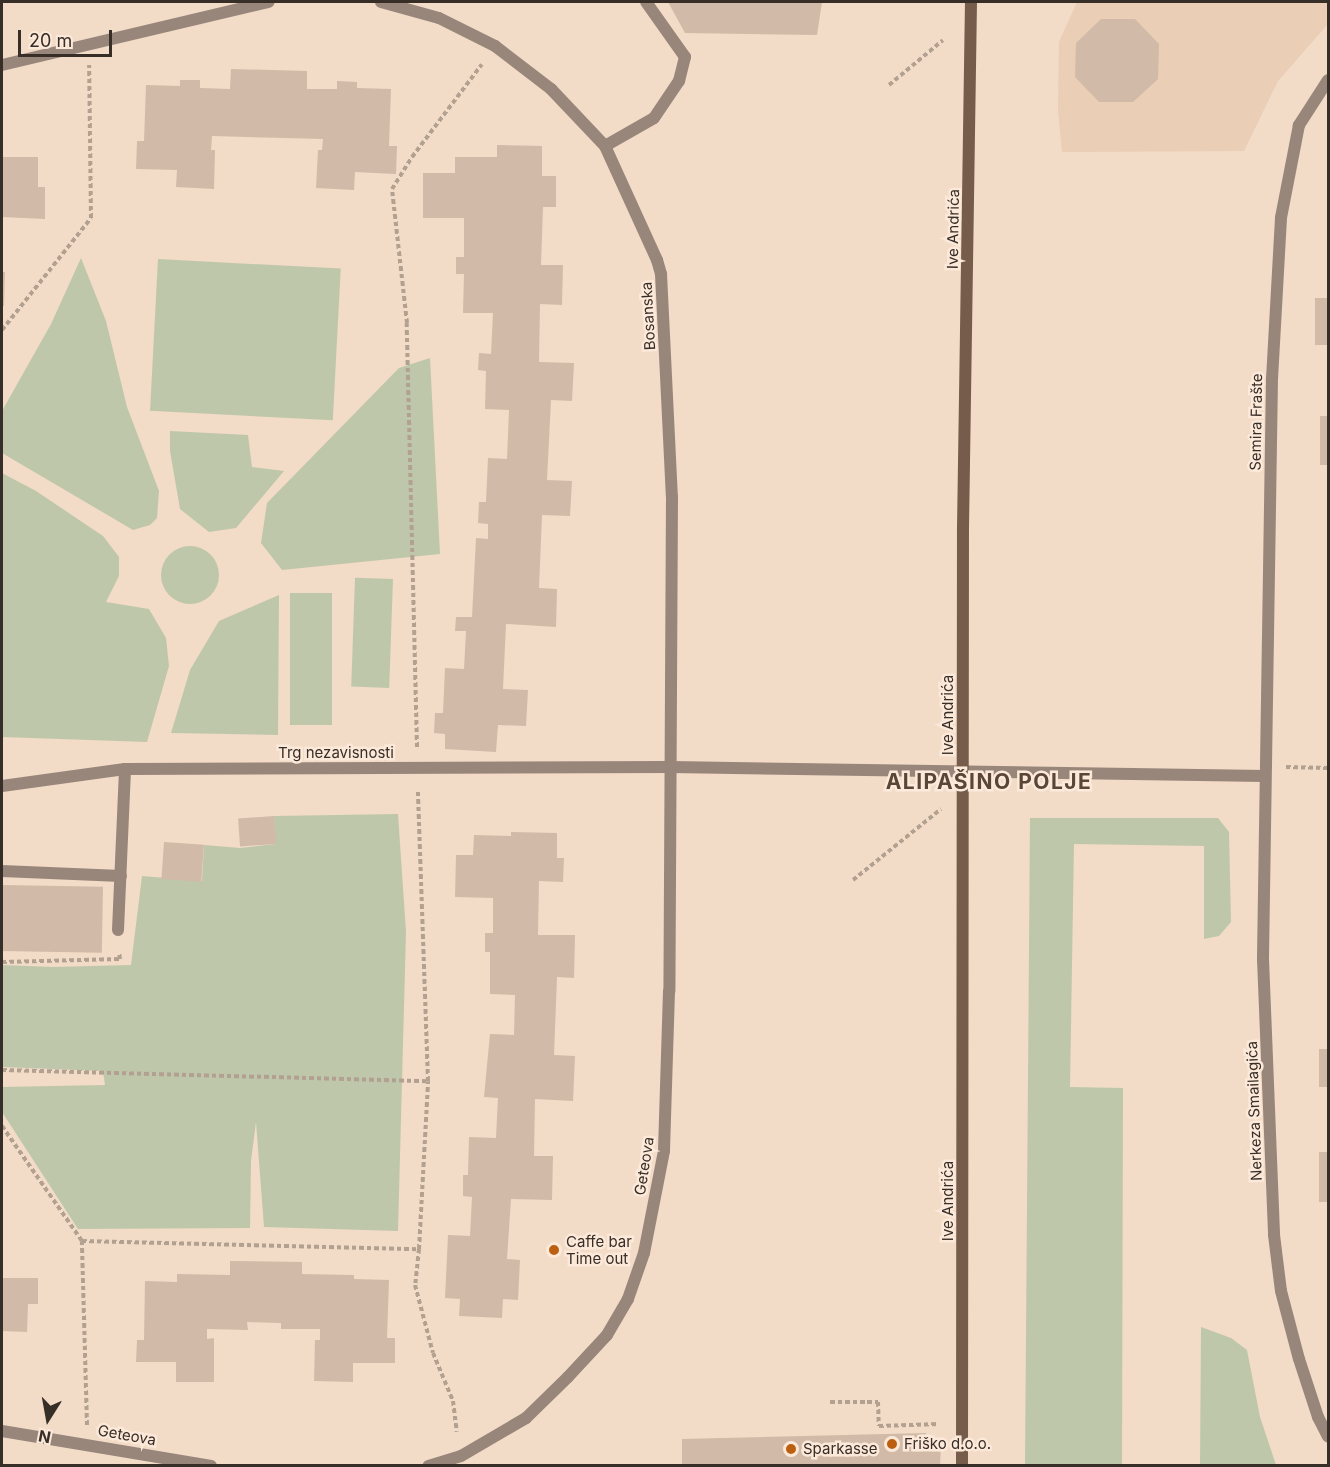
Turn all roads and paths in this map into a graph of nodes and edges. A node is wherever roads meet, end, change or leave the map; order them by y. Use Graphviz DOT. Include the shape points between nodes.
graph roads {
  1 [pos="269,2"];
  2 [pos="381,2"];
  3 [pos="646,2"];
  4 [pos="971,2"];
  5 [pos="943,39"];
  6 [pos="88,43"];
  7 [pos="495,46"];
  8 [pos="2,65"];
  9 [pos="1329,80"];
  10 [pos="889,86"];
  11 [pos="604,146"];
  12 [pos="2,330"];
  13 [pos="671,767"];
  14 [pos="417,768"];
  15 [pos="1329,768"];
  16 [pos="125,769"];
  17 [pos="1264,771"];
  18 [pos="963,772"];
  19 [pos="2,786"];
  20 [pos="944,806"];
  21 [pos="2,871"];
  22 [pos="121,876"];
  23 [pos="853,880"];
  24 [pos="118,930"];
  25 [pos="2,962"];
  26 [pos="2,1070"];
  27 [pos="428,1082"];
  28 [pos="2,1126"];
  29 [pos="82,1241"];
  30 [pos="419,1249"];
  31 [pos="830,1402"];
  32 [pos="943,1425"];
  33 [pos="2,1431"];
  34 [pos="1329,1437"];
  35 [pos="88,1443"];
  36 [pos="460,1456"];
  37 [pos="211,1466"];
  38 [pos="429,1466"];
  39 [pos="962,1466"];
  1 -- 6 [label="street"];
  2 -- 7 [label="street, Bosanska" via="439,18"];
  3 -- 11 [label="street" via="685,57 679,81 654,118"];
  4 -- 18 [label="main road, Ive Andrića"];
  5 -- 10 [label="path"];
  6 -- 8 [label="street"];
  6 -- 12 [label="path" via="91,218"];
  7 -- 11 [label="street, Bosanska" via="551,89"];
  7 -- 14 [label="path" via="392,189 407,323"];
  9 -- 17 [label="street, Semira Frašte" via="1299,125 1281,218 1272,378"];
  11 -- 13 [label="street, Bosanska" via="661,274 672,497"];
  13 -- 14 [label="street, Trg nezavisnosti"];
  13 -- 18 [label="street, Trg nezavisnosti"];
  13 -- 36 [label="street, Geteova" via="664,1150 644,1253 628,1299 607,1335 525,1418"];
  14 -- 16 [label="street, Trg nezavisnosti"];
  14 -- 27 [label="path"];
  15 -- 17 [label="path"];
  16 -- 19 [label="street, Trg nezavisnosti"];
  16 -- 22 [label="street"];
  17 -- 18 [label="street, Trg nezavisnosti"];
  17 -- 34 [label="street, Nerkeza Smailagića" via="1263,959 1274,1235 1281,1291 1299,1359 1318,1417"];
  18 -- 39 [label="main road, Ive Andrića"];
  20 -- 23 [label="path"];
  21 -- 22 [label="street"];
  22 -- 24 [label="street"];
  24 -- 25 [label="path" via="120,959"];
  26 -- 27 [label="path"];
  27 -- 30 [label="path"];
  28 -- 29 [label="path"];
  29 -- 30 [label="path"];
  29 -- 35 [label="path"];
  30 -- 36 [label="path" via="415,1284 433,1353 453,1401"];
  31 -- 32 [label="path" via="878,1402 879,1426"];
  33 -- 35 [label="street, Geteova"];
  35 -- 37 [label="street, Geteova"];
  36 -- 38 [label="street, Geteova"];
}
